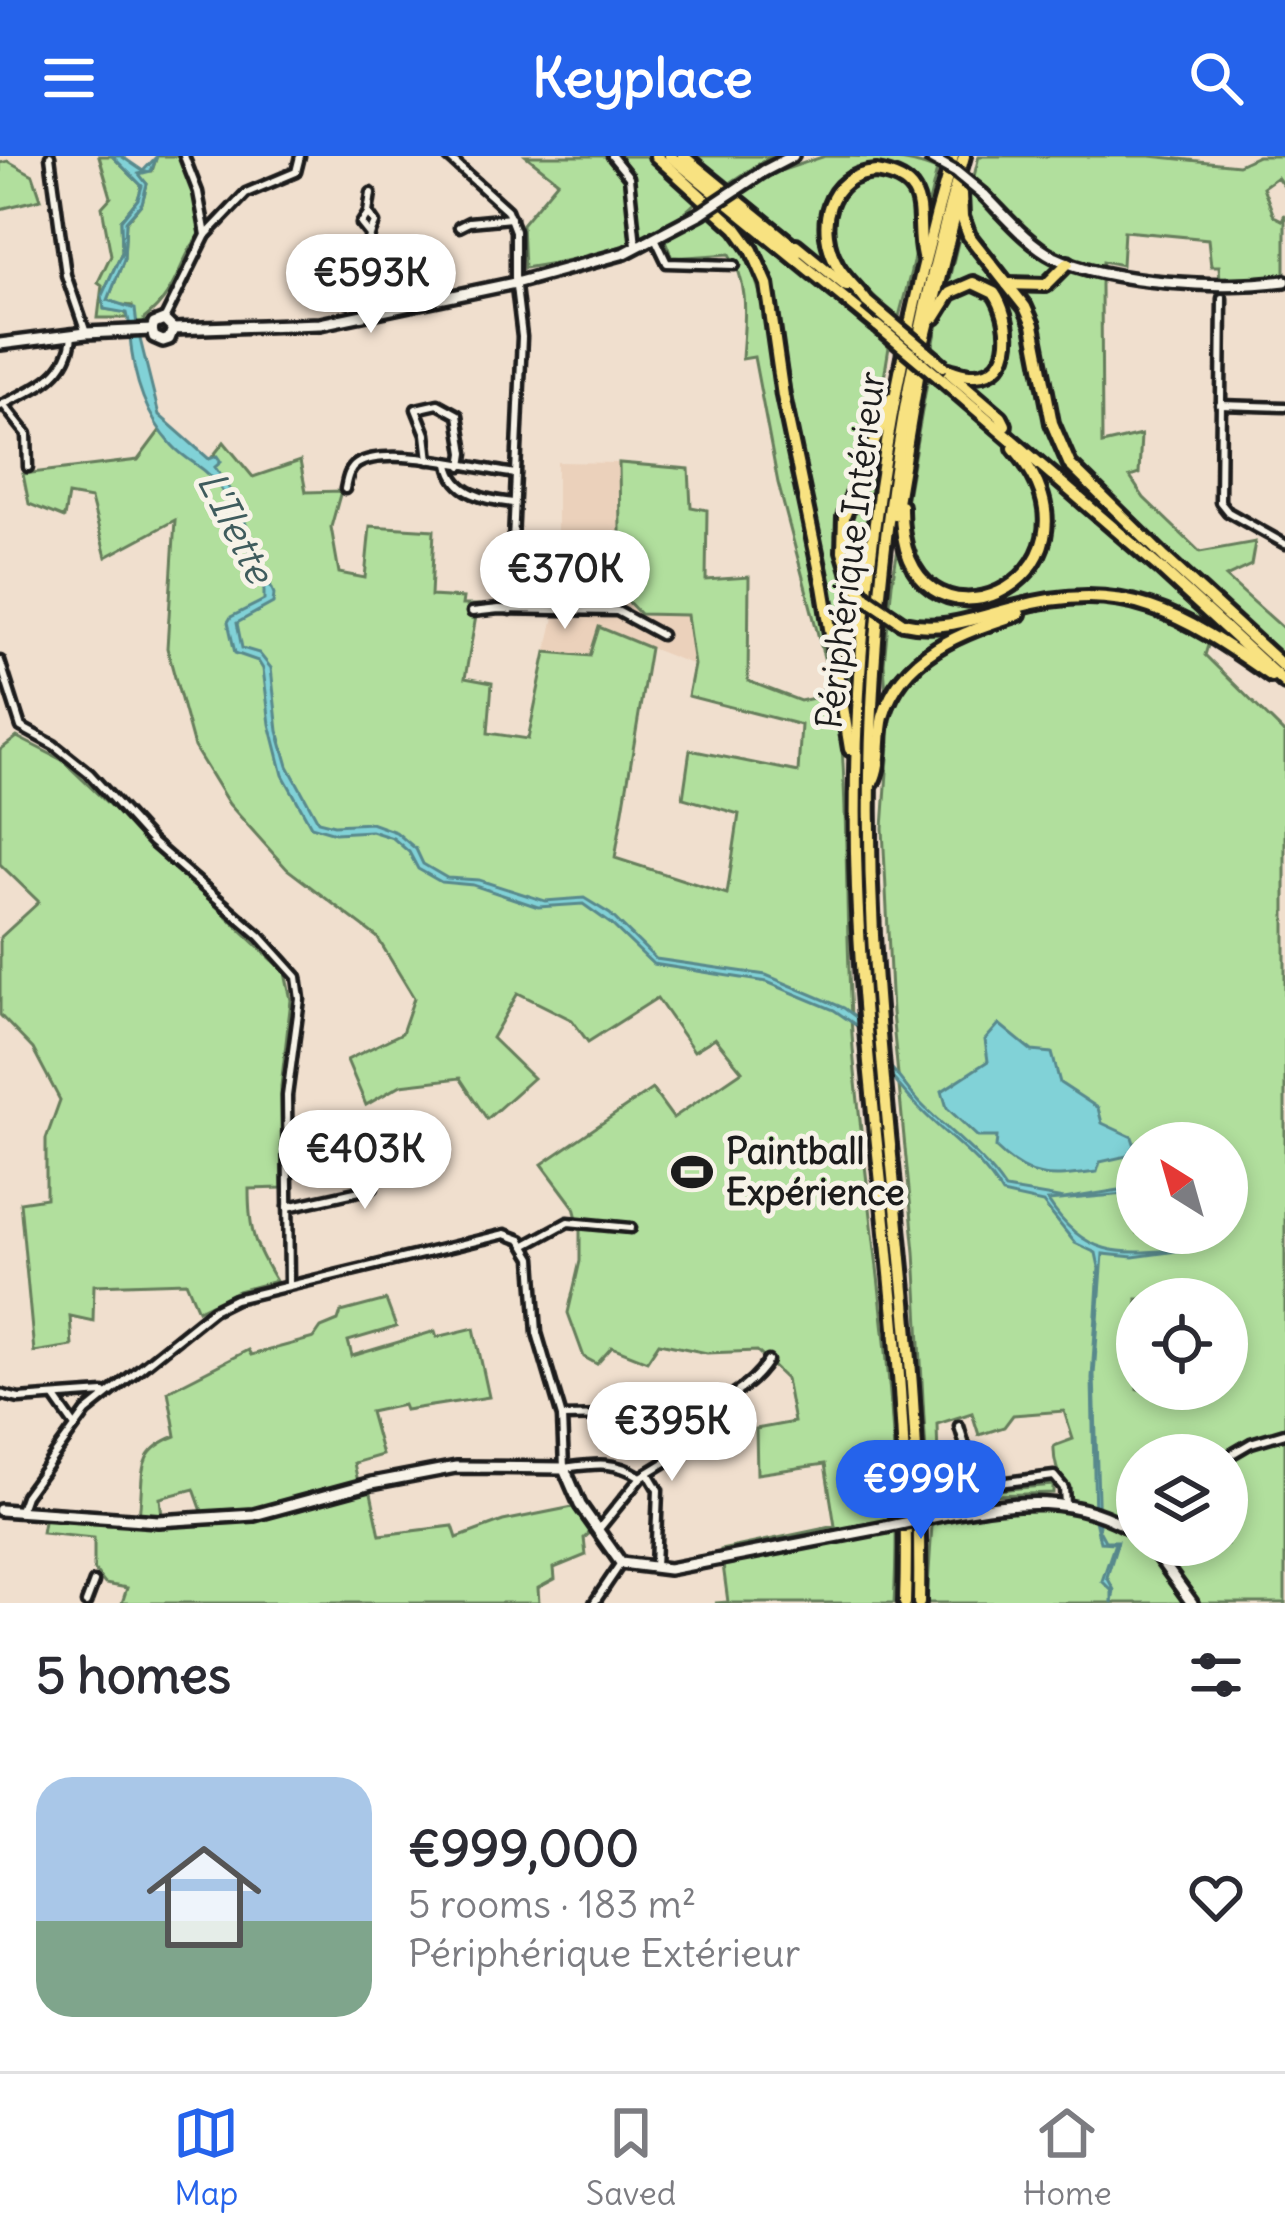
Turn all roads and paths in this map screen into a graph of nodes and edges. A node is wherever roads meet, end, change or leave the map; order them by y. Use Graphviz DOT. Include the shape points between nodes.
graph roads {
  1 [pos="50,156"];
  2 [pos="184,156"];
  3 [pos="300,156"];
  4 [pos="447,156"];
  5 [pos="612,156"];
  6 [pos="656,156"];
  7 [pos="670,156"];
  8 [pos="683,156"];
  9 [pos="793,156"];
  10 [pos="927,156"];
  11 [pos="953,156"];
  12 [pos="968,156"];
  13 [pos="371,193"];
  14 [pos="961,194"];
  15 [pos="511,218"];
  16 [pos="759,218"];
  17 [pos="459,227"];
  18 [pos="206,235"];
  19 [pos="656,240"];
  20 [pos="638,248"];
  21 [pos="925,260"];
  22 [pos="1069,262"];
  23 [pos="735,265"];
  24 [pos="1285,281"];
  25 [pos="515,284"];
  26 [pos="1007,284"];
  27 [pos="1222,298"];
  28 [pos="867,302"];
  29 [pos="372,313"];
  30 [pos="164,320"];
  31 [pos="879,323"];
  32 [pos="928,326"];
  33 [pos="173,329"];
  34 [pos="152,330"];
  35 [pos="86,333"];
  36 [pos="72,336"];
  37 [pos="0,344"];
  38 [pos="943,371"];
  39 [pos="896,394"];
  40 [pos="1,405"];
  41 [pos="1220,405"];
  42 [pos="1285,406"];
  43 [pos="999,424"];
  44 [pos="429,460"];
  45 [pos="448,464"];
  46 [pos="462,466"];
  47 [pos="28,467"];
  48 [pos="516,474"];
  49 [pos="900,481"];
  50 [pos="345,489"];
  51 [pos="513,503"];
  52 [pos="1285,544"];
  53 [pos="1162,563"];
  54 [pos="881,567"];
  55 [pos="1182,581"];
  56 [pos="1049,600"];
  57 [pos="509,610"];
  58 [pos="472,612"];
  59 [pos="661,635"];
  60 [pos="0,661"];
  61 [pos="1285,668"];
  62 [pos="1285,684"];
  63 [pos="870,788"];
  64 [pos="856,816"];
  65 [pos="872,1014"];
  66 [pos="368,1162"];
  67 [pos="288,1207"];
  68 [pos="631,1228"];
  69 [pos="526,1245"];
  70 [pos="289,1286"];
  71 [pos="768,1361"];
  72 [pos="107,1393"];
  73 [pos="0,1394"];
  74 [pos="55,1398"];
  75 [pos="562,1417"];
  76 [pos="682,1420"];
  77 [pos="74,1425"];
  78 [pos="959,1426"];
  79 [pos="1285,1433"];
  80 [pos="1248,1445"];
  81 [pos="563,1468"];
  82 [pos="644,1475"];
  83 [pos="1065,1504"];
  84 [pos="0,1510"];
  85 [pos="20,1510"];
  86 [pos="1116,1521"];
  87 [pos="598,1529"];
  88 [pos="621,1563"];
  89 [pos="1165,1566"];
  90 [pos="655,1568"];
  91 [pos="94,1582"];
  92 [pos="86,1603"];
  93 [pos="594,1603"];
  94 [pos="905,1603"];
  95 [pos="920,1603"];
  96 [pos="1192,1603"];
  1 -- 35 [label="street" via="66,275"];
  2 -- 18 [label="street"];
  3 -- 18 [label="street" via="296,172 246,193"];
  4 -- 15 [label="street"];
  5 -- 20 [label="street" via="629,178"];
  6 -- 64 [label="highway" via="736,228 767,284 848,721"];
  7 -- 31 [label="highway"];
  8 -- 16 [label="highway"];
  9 -- 19 [label="street, bridge"];
  10 -- 22 [label="street, bridge" via="1032,242"];
  11 -- 21 [label="highway, Périphérique Intérieur"];
  12 -- 14 [label="highway"];
  12 -- 54 [label="highway" via="918,335"];
  13 -- 29 [label="street"];
  14 -- 26 [label="highway" via="969,236"];
  14 -- 32 [label="highway"];
  15 -- 17 [label="street"];
  15 -- 25 [label="street"];
  16 -- 28 [label="highway"];
  16 -- 31 [label="highway"];
  18 -- 30 [label="street"];
  19 -- 20 [label="street"];
  19 -- 23 [label="street" via="667,262"];
  20 -- 25 [label="street"];
  21 -- 28 [label="highway" via="922,213 906,184 876,172 844,183 828,207 828,242"];
  21 -- 39 [label="highway, Périphérique Intérieur"];
  22 -- 24 [label="street" via="1221,285"];
  22 -- 26 [label="highway" via="1046,285"];
  25 -- 29 [label="street"];
  25 -- 48 [label="street" via="522,337"];
  26 -- 53 [label="highway" via="1034,325 1063,454"];
  27 -- 41 [label="street"];
  28 -- 38 [label="highway, bridge"];
  29 -- 33 [label="street" via="320,324"];
  30 -- 33 [label="street"];
  30 -- 34 [label="street"];
  31 -- 38 [label="highway, bridge"];
  32 -- 38 [label="highway" via="944,299 967,284 987,287 1004,308 1008,336 998,365 974,375"];
  32 -- 49 [label="highway"];
  33 -- 34 [label="street" via="163,341"];
  34 -- 35 [label="street"];
  35 -- 36 [label="street"];
  36 -- 37 [label="street"];
  36 -- 40 [label="street" via="56,376"];
  38 -- 43 [label="highway"];
  39 -- 56 [label="highway, bridge" via="844,518 852,580 903,623 930,627"];
  39 -- 64 [label="highway, Périphérique Intérieur" via="864,625"];
  40 -- 47 [label="street" via="28,434"];
  41 -- 42 [label="street"];
  41 -- 52 [label="street" via="1223,508"];
  43 -- 49 [label="highway" via="1034,474 1044,509 1037,556 1007,590 963,599 921,579 902,543"];
  43 -- 53 [label="highway"];
  44 -- 45 [label="street"];
  44 -- 46 [label="street" via="416,409 438,404 458,415"];
  44 -- 50 [label="street" via="358,463"];
  45 -- 46 [label="street"];
  45 -- 51 [label="street" via="463,489"];
  46 -- 48 [label="street"];
  48 -- 51 [label="street"];
  49 -- 54 [label="highway"];
  51 -- 57 [label="street"];
  53 -- 55 [label="highway"];
  54 -- 63 [label="highway"];
  55 -- 61 [label="highway"];
  55 -- 62 [label="highway"];
  56 -- 62 [label="highway" via="1102,596 1156,606"];
  56 -- 63 [label="highway" via="950,640 912,667 885,711"];
  57 -- 58 [label="street"];
  57 -- 59 [label="street" via="617,610"];
  60 -- 67 [label="street" via="21,727 89,773 294,972 300,999 287,1096"];
  63 -- 65 [label="highway"];
  64 -- 65 [label="highway, Périphérique Intérieur"];
  65 -- 94 [label="highway, Périphérique Intérieur" via="870,1071 901,1376"];
  65 -- 95 [label="highway" via="918,1427"];
  66 -- 67 [label="street" via="374,1188"];
  67 -- 70 [label="street"];
  68 -- 69 [label="street" via="568,1222"];
  69 -- 70 [label="street" via="505,1234"];
  69 -- 75 [label="street" via="537,1333"];
  70 -- 72 [label="street" via="213,1310"];
  71 -- 76 [label="street" via="738,1391"];
  72 -- 74 [label="street"];
  72 -- 77 [label="street"];
  73 -- 74 [label="street"];
  74 -- 77 [label="street"];
  75 -- 76 [label="street"];
  75 -- 81 [label="street"];
  76 -- 82 [label="street" via="682,1452"];
  77 -- 85 [label="street"];
  78 -- 83 [label="street" via="976,1481 1054,1476"];
  79 -- 80 [label="street"];
  81 -- 82 [label="street" via="607,1462"];
  81 -- 85 [label="street" via="456,1466 254,1515 128,1520"];
  81 -- 87 [label="street"];
  82 -- 87 [label="street"];
  82 -- 90 [label="street" via="658,1490"];
  83 -- 86 [label="street"];
  83 -- 90 [label="street, bridge" via="1024,1501"];
  84 -- 85 [label="street"];
  87 -- 88 [label="street"];
  88 -- 90 [label="street"];
  88 -- 93 [label="street"];
  89 -- 96 [label="street"];
  91 -- 92 [label="street"];
}
